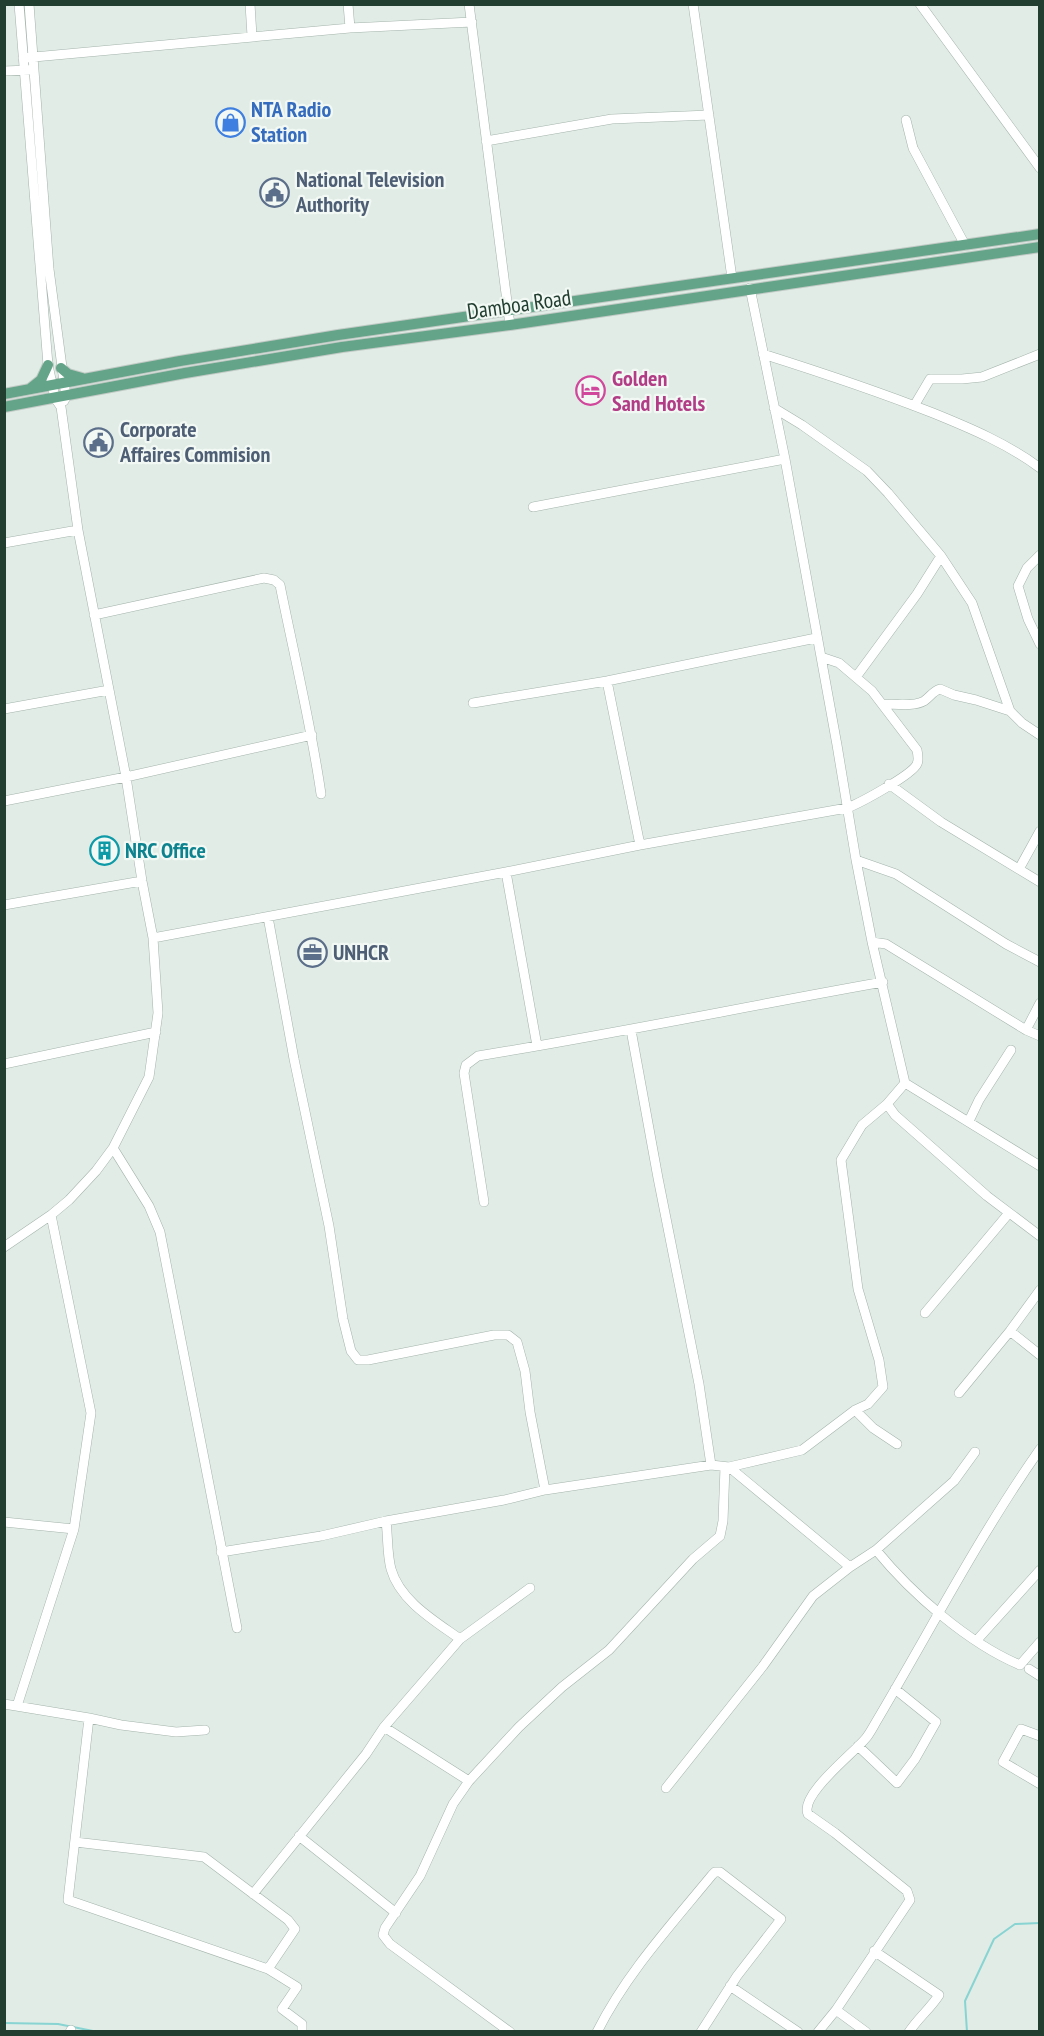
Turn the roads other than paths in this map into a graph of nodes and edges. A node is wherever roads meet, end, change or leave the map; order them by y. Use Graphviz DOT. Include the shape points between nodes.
graph roads {
  1 [pos="19,4"];
  2 [pos="29,4"];
  3 [pos="250,4"];
  4 [pos="348,4"];
  5 [pos="469,4"];
  6 [pos="693,4"];
  7 [pos="920,4"];
  8 [pos="472,22"];
  9 [pos="350,28"];
  10 [pos="252,36"];
  11 [pos="34,57"];
  12 [pos="23,58"];
  13 [pos="24,69"];
  14 [pos="35,70"];
  15 [pos="4,71"];
  16 [pos="709,114"];
  17 [pos="906,120"];
  18 [pos="486,141"];
  19 [pos="1040,168"];
  20 [pos="1040,234"];
  21 [pos="965,244"];
  22 [pos="1040,247"];
  23 [pos="732,278"];
  24 [pos="750,288"];
  25 [pos="507,311"];
  26 [pos="510,325"];
  27 [pos="762,354"];
  28 [pos="1040,354"];
  29 [pos="48,365"];
  30 [pos="61,368"];
  31 [pos="91,379"];
  32 [pos="63,384"];
  33 [pos="51,386"];
  34 [pos="27,390"];
  35 [pos="4,394"];
  36 [pos="61,400"];
  37 [pos="914,406"];
  38 [pos="4,407"];
  39 [pos="774,408"];
  40 [pos="784,459"];
  41 [pos="1040,468"];
  42 [pos="533,507"];
  43 [pos="78,530"];
  44 [pos="4,543"];
  45 [pos="1040,555"];
  46 [pos="941,556"];
  47 [pos="94,615"];
  48 [pos="816,638"];
  49 [pos="1040,644"];
  50 [pos="820,657"];
  51 [pos="856,677"];
  52 [pos="607,681"];
  53 [pos="109,690"];
  54 [pos="473,703"];
  55 [pos="884,704"];
  56 [pos="4,709"];
  57 [pos="1010,711"];
  58 [pos="312,735"];
  59 [pos="1040,735"];
  60 [pos="126,777"];
  61 [pos="889,784"];
  62 [pos="321,794"];
  63 [pos="4,801"];
  64 [pos="847,808"];
  65 [pos="1040,831"];
  66 [pos="640,845"];
  67 [pos="856,860"];
  68 [pos="1019,869"];
  69 [pos="506,872"];
  70 [pos="142,881"];
  71 [pos="1040,882"];
  72 [pos="4,905"];
  73 [pos="268,917"];
  74 [pos="153,938"];
  75 [pos="872,942"];
  76 [pos="1040,962"];
  77 [pos="883,982"];
  78 [pos="1040,1003"];
  79 [pos="631,1030"];
  80 [pos="1026,1030"];
  81 [pos="156,1032"];
  82 [pos="1040,1036"];
  83 [pos="537,1046"];
  84 [pos="1011,1050"];
  85 [pos="4,1064"];
  86 [pos="905,1083"];
  87 [pos="887,1104"];
  88 [pos="969,1121"];
  89 [pos="113,1148"];
  90 [pos="1040,1166"];
  91 [pos="484,1202"];
  92 [pos="1010,1213"];
  93 [pos="51,1215"];
  94 [pos="1040,1236"];
  95 [pos="4,1247"];
  96 [pos="1040,1290"];
  97 [pos="925,1313"];
  98 [pos="1011,1331"];
  99 [pos="1040,1355"];
  100 [pos="959,1393"];
  101 [pos="855,1410"];
  102 [pos="897,1444"];
  103 [pos="1040,1449"];
  104 [pos="975,1452"];
  105 [pos="711,1465"];
  106 [pos="727,1467"];
  107 [pos="545,1490"];
  108 [pos="386,1521"];
  109 [pos="4,1522"];
  110 [pos="74,1529"];
  111 [pos="876,1550"];
  112 [pos="222,1552"];
  113 [pos="850,1567"];
  114 [pos="1040,1570"];
  115 [pos="530,1588"];
  116 [pos="938,1612"];
  117 [pos="237,1628"];
  118 [pos="460,1639"];
  119 [pos="977,1640"];
  120 [pos="1040,1642"];
  121 [pos="1029,1669"];
  122 [pos="1040,1676"];
  123 [pos="895,1689"];
  124 [pos="4,1704"];
  125 [pos="17,1706"];
  126 [pos="89,1718"];
  127 [pos="384,1727"];
  128 [pos="205,1730"];
  129 [pos="1040,1736"];
  130 [pos="858,1746"];
  131 [pos="469,1781"];
  132 [pos="1040,1784"];
  133 [pos="666,1788"];
  134 [pos="298,1836"];
  135 [pos="75,1842"];
  136 [pos="254,1894"];
  137 [pos="396,1913"];
  138 [pos="874,1951"];
  139 [pos="268,1969"];
  140 [pos="730,1986"];
  141 [pos="836,2010"];
  142 [pos="302,2031"];
  143 [pos="510,2031"];
  144 [pos="597,2031"];
  145 [pos="701,2031"];
  146 [pos="798,2031"];
  147 [pos="818,2031"];
  148 [pos="866,2031"];
  149 [pos="909,2031"];
  1 -- 12 [label="street"];
  2 -- 11 [label="street"];
  3 -- 10 [label="street"];
  4 -- 9 [label="street"];
  5 -- 8 [label="street"];
  6 -- 16 [label="street"];
  7 -- 19 [label="street"];
  8 -- 9 [label="street"];
  8 -- 18 [label="street"];
  9 -- 10 [label="street"];
  10 -- 11 [label="street"];
  11 -- 12 [label="street"];
  11 -- 14 [label="street"];
  12 -- 13 [label="street"];
  13 -- 14 [label="street"];
  13 -- 15 [label="street"];
  13 -- 29 [label="street"];
  14 -- 30 [label="street" via="49,269"];
  16 -- 18 [label="street" via="612,119"];
  16 -- 23 [label="street"];
  17 -- 21 [label="street" via="913,148"];
  18 -- 25 [label="street"];
  20 -- 21 [label="main road, Damboa Road"];
  21 -- 23 [label="main road, Damboa Road"];
  22 -- 24 [label="main road, Damboa Road"];
  23 -- 25 [label="main road, Damboa Road"];
  24 -- 26 [label="main road, Damboa Road"];
  24 -- 27 [label="street"];
  25 -- 26 [label="street"];
  25 -- 31 [label="main road, Damboa Road" via="338,334"];
  26 -- 36 [label="main road, Damboa Road" via="185,373"];
  27 -- 37 [label="street"];
  27 -- 39 [label="street"];
  28 -- 37 [label="street" via="982,377 930,379"];
  29 -- 33 [label="street"];
  29 -- 34 [label="main road" via="41,380"];
  30 -- 31 [label="main road" via="77,378"];
  30 -- 32 [label="street"];
  31 -- 32 [label="main road, Damboa Road"];
  32 -- 33 [label="main road, Damboa Road"];
  32 -- 36 [label="street"];
  33 -- 34 [label="main road, Damboa Road"];
  33 -- 36 [label="street"];
  34 -- 35 [label="main road, Damboa Road"];
  36 -- 38 [label="main road, Damboa Road"];
  36 -- 43 [label="street"];
  37 -- 41 [label="street" via="999,442"];
  39 -- 40 [label="street"];
  39 -- 46 [label="street" via="867,471"];
  40 -- 42 [label="street"];
  40 -- 48 [label="street"];
  43 -- 44 [label="street"];
  43 -- 47 [label="street"];
  45 -- 49 [label="street" via="1027,568 1018,586"];
  46 -- 51 [label="street"];
  46 -- 57 [label="street" via="972,603"];
  47 -- 53 [label="street"];
  47 -- 58 [label="street" via="264,578 274,580 280,585"];
  48 -- 50 [label="street"];
  48 -- 52 [label="street"];
  50 -- 51 [label="street" via="838,663"];
  50 -- 64 [label="street"];
  51 -- 55 [label="street"];
  52 -- 54 [label="street"];
  52 -- 66 [label="street"];
  53 -- 56 [label="street"];
  53 -- 60 [label="street"];
  55 -- 57 [label="street" via="918,703 940,689"];
  55 -- 61 [label="street" via="917,750 918,758 916,767"];
  57 -- 59 [label="street"];
  58 -- 60 [label="street"];
  58 -- 62 [label="street"];
  60 -- 63 [label="street"];
  60 -- 70 [label="street"];
  61 -- 64 [label="street"];
  61 -- 68 [label="street" via="941,822"];
  64 -- 66 [label="street"];
  64 -- 67 [label="street"];
  65 -- 68 [label="street"];
  66 -- 69 [label="street"];
  67 -- 75 [label="street"];
  67 -- 76 [label="street" via="896,874"];
  68 -- 71 [label="street"];
  69 -- 73 [label="street"];
  69 -- 83 [label="street"];
  70 -- 72 [label="street"];
  70 -- 74 [label="street"];
  73 -- 74 [label="street"];
  73 -- 107 [label="street" via="351,1351 358,1360 368,1360 508,1335 517,1342 525,1371"];
  74 -- 81 [label="street"];
  75 -- 77 [label="street"];
  75 -- 80 [label="street" via="886,944 908,956"];
  77 -- 79 [label="street"];
  77 -- 86 [label="street"];
  78 -- 80 [label="street"];
  79 -- 83 [label="street"];
  79 -- 105 [label="street"];
  80 -- 82 [label="street"];
  81 -- 85 [label="street"];
  81 -- 89 [label="street" via="149,1077"];
  83 -- 91 [label="street" via="478,1056 466,1065 464,1074"];
  84 -- 88 [label="street"];
  86 -- 87 [label="street"];
  86 -- 88 [label="street"];
  87 -- 92 [label="street"];
  87 -- 101 [label="street" via="862,1125 840,1160 858,1288 883,1387 868,1404"];
  88 -- 90 [label="street"];
  89 -- 93 [label="street" via="96,1171"];
  89 -- 112 [label="street" via="149,1206 160,1232"];
  92 -- 94 [label="street"];
  92 -- 97 [label="street"];
  93 -- 95 [label="street"];
  93 -- 110 [label="street" via="92,1413"];
  96 -- 98 [label="street"];
  98 -- 99 [label="street"];
  98 -- 100 [label="street"];
  101 -- 102 [label="street"];
  101 -- 106 [label="street" via="802,1450"];
  103 -- 116 [label="street"];
  104 -- 111 [label="street" via="954,1480"];
  105 -- 106 [label="street"];
  105 -- 107 [label="street"];
  106 -- 113 [label="street"];
  106 -- 131 [label="street" via="720,1536 693,1559 609,1650 562,1687"];
  107 -- 108 [label="street"];
  108 -- 112 [label="street"];
  108 -- 118 [label="street" via="391,1569 400,1588 420,1609"];
  109 -- 110 [label="street"];
  110 -- 125 [label="street"];
  111 -- 113 [label="street"];
  111 -- 116 [label="street"];
  112 -- 117 [label="street"];
  113 -- 133 [label="street" via="813,1596"];
  114 -- 119 [label="street"];
  115 -- 118 [label="street"];
  116 -- 119 [label="street"];
  116 -- 123 [label="street"];
  118 -- 127 [label="street"];
  119 -- 120 [label="street" via="1020,1665"];
  121 -- 122 [label="street"];
  123 -- 130 [label="street"];
  123 -- 130 [label="street" via="936,1722 915,1759 897,1783"];
  124 -- 125 [label="street"];
  125 -- 126 [label="street"];
  126 -- 128 [label="street" via="177,1732"];
  126 -- 135 [label="street"];
  127 -- 131 [label="street"];
  127 -- 134 [label="street"];
  129 -- 132 [label="street" via="1021,1729 1003,1762"];
  130 -- 138 [label="street" via="826,1777 807,1803 806,1811 909,1896"];
  131 -- 137 [label="street" via="453,1804 420,1876"];
  134 -- 136 [label="street"];
  134 -- 137 [label="street"];
  135 -- 136 [label="street" via="204,1857"];
  135 -- 139 [label="street" via="68,1900"];
  136 -- 139 [label="street" via="296,1929"];
  137 -- 143 [label="street" via="382,1935 390,1944"];
  138 -- 141 [label="street"];
  138 -- 149 [label="street" via="939,1995"];
  139 -- 142 [label="street" via="297,1987 282,2009 302,2024"];
  140 -- 144 [label="street" via="781,1919 715,1872 623,1988"];
  140 -- 145 [label="street"];
  140 -- 146 [label="street"];
  141 -- 147 [label="street"];
  141 -- 148 [label="street"];
}
